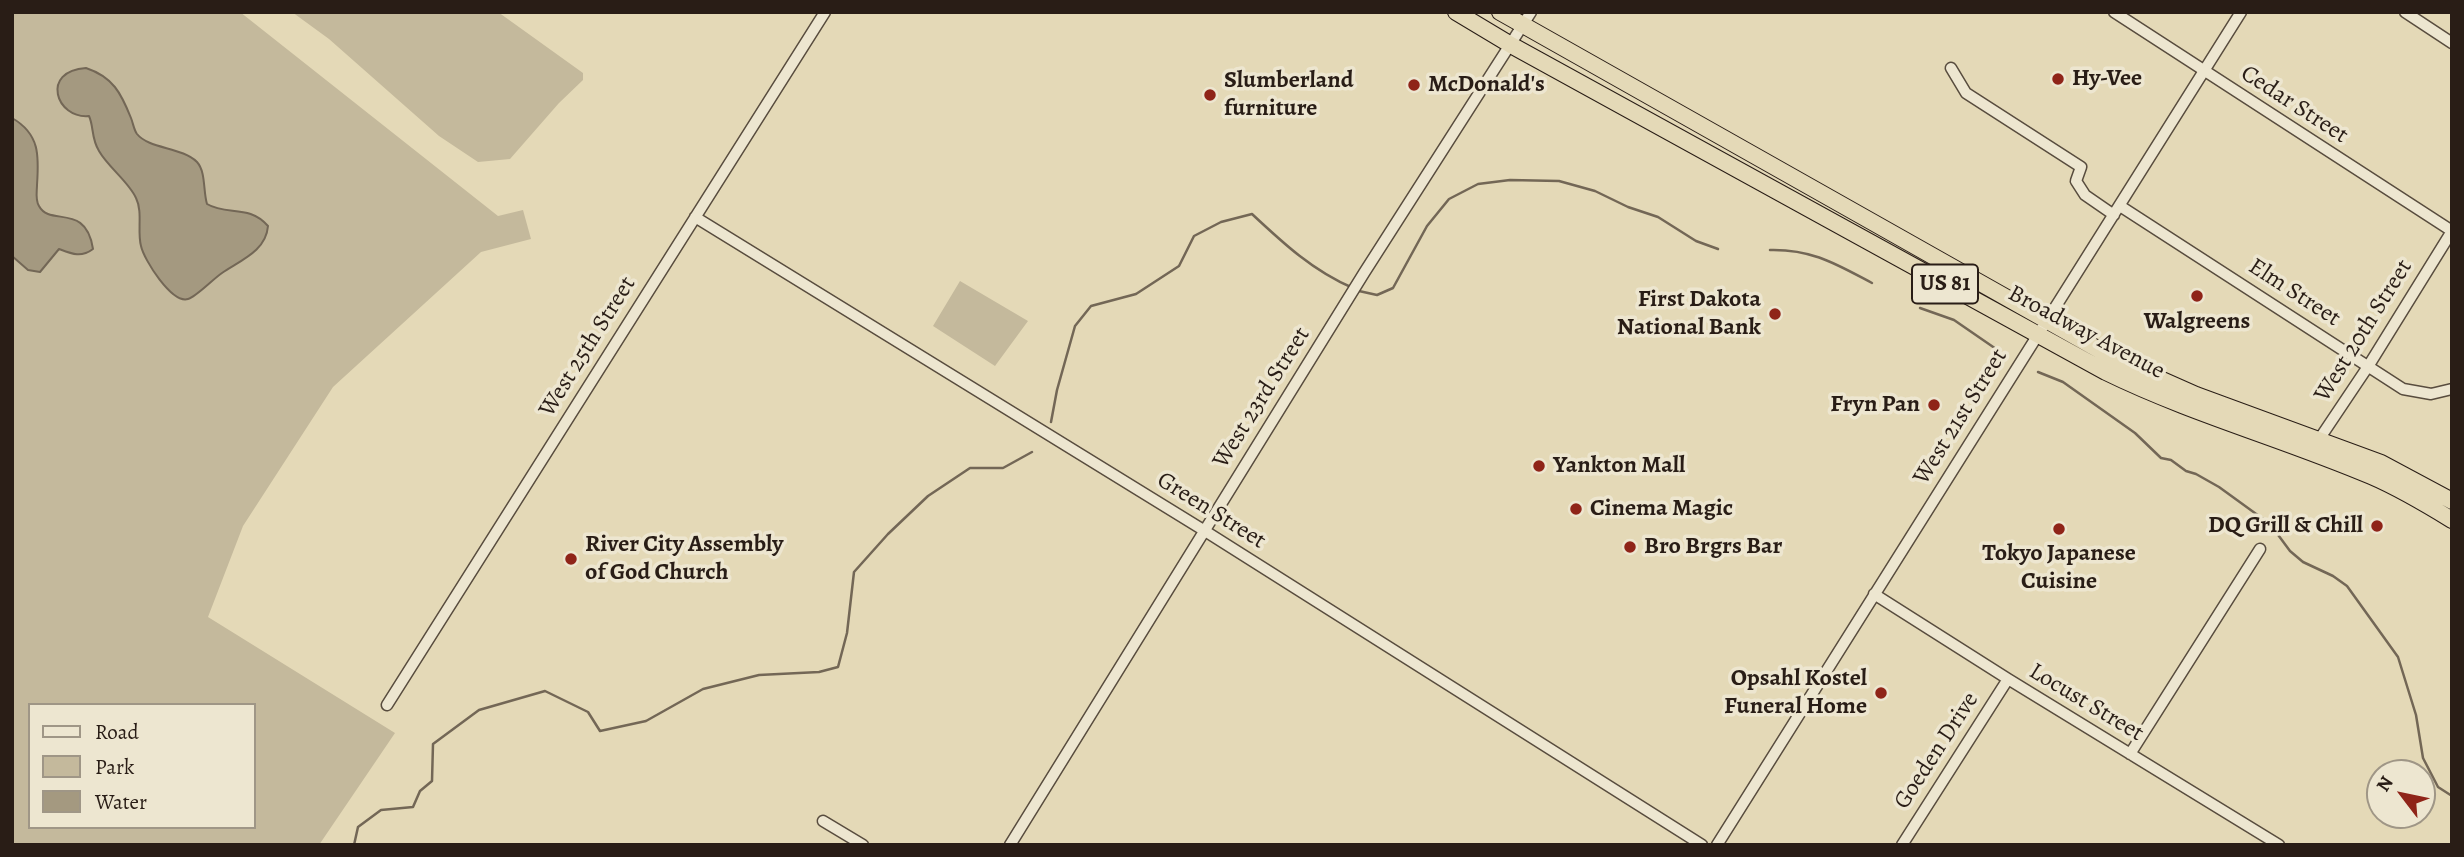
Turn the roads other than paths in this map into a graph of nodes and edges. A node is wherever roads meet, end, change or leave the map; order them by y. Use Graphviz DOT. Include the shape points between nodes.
graph roads {
  1 [pos="825,12"];
  2 [pos="1456,12"];
  3 [pos="1500,12"];
  4 [pos="2115,12"];
  5 [pos="2241,12"];
  6 [pos="2405,12"];
  7 [pos="1527,19"];
  8 [pos="2452,43"];
  9 [pos="1511,45"];
  10 [pos="1951,68"];
  11 [pos="2204,71"];
  12 [pos="2117,210"];
  13 [pos="695,217"];
  14 [pos="2452,231"];
  15 [pos="2047,321"];
  16 [pos="2038,335"];
  17 [pos="2369,365"];
  18 [pos="2452,389"];
  19 [pos="2319,439"];
  20 [pos="2310,453"];
  21 [pos="2452,501"];
  22 [pos="2452,520"];
  23 [pos="1205,531"];
  24 [pos="2260,549"];
  25 [pos="1874,594"];
  26 [pos="2008,679"];
  27 [pos="387,705"];
  28 [pos="2130,754"];
  29 [pos="823,821"];
  30 [pos="863,845"];
  31 [pos="1010,845"];
  32 [pos="1702,845"];
  33 [pos="1717,845"];
  34 [pos="1902,845"];
  35 [pos="2279,845"];
  1 -- 13 [label="street, West 25th Street"];
  2 -- 9 [label="highway, Broadway Avenue / US 81"];
  3 -- 7 [label="highway, Broadway Avenue / US 81"];
  4 -- 11 [label="street, Cedar Street"];
  5 -- 11 [label="street, West 21st Street"];
  6 -- 8 [label="street"];
  7 -- 9 [label="street, West 23rd Street"];
  7 -- 15 [label="highway, Broadway Avenue / US 81"];
  9 -- 16 [label="highway, Broadway Avenue / US 81"];
  9 -- 23 [label="street, West 23rd Street"];
  10 -- 12 [label="street, Elm Street" via="1966,93 2081,167 2085,187"];
  11 -- 12 [label="street, West 21st Street"];
  11 -- 14 [label="street, Cedar Street"];
  12 -- 15 [label="street, West 21st Street"];
  12 -- 17 [label="street, Elm Street"];
  13 -- 23 [label="street, Green Street"];
  13 -- 27 [label="street, West 25th Street"];
  14 -- 17 [label="street, West 20th Street"];
  15 -- 16 [label="street, West 21st Street"];
  15 -- 19 [label="highway, Broadway Avenue / US 81" via="2154,377"];
  16 -- 20 [label="highway, Broadway Avenue / US 81" via="2148,393"];
  16 -- 25 [label="street, West 21st Street"];
  17 -- 18 [label="street, Elm Street" via="2403,389 2431,394"];
  17 -- 19 [label="street, West 20th Street"];
  19 -- 20 [label="street, West 20th Street"];
  19 -- 21 [label="highway, Broadway Avenue / US 81" via="2390,468"];
  20 -- 22 [label="highway, Broadway Avenue / US 81" via="2373,477"];
  23 -- 31 [label="street, West 23rd Street"];
  23 -- 32 [label="street, Green Street"];
  24 -- 28 [label="street"];
  25 -- 26 [label="street, Locust Street"];
  25 -- 33 [label="street, West 21st Street"];
  26 -- 28 [label="street, Locust Street"];
  26 -- 34 [label="street, Goeden Drive"];
  28 -- 35 [label="street, Locust Street"];
  29 -- 30 [label="street"];
}
